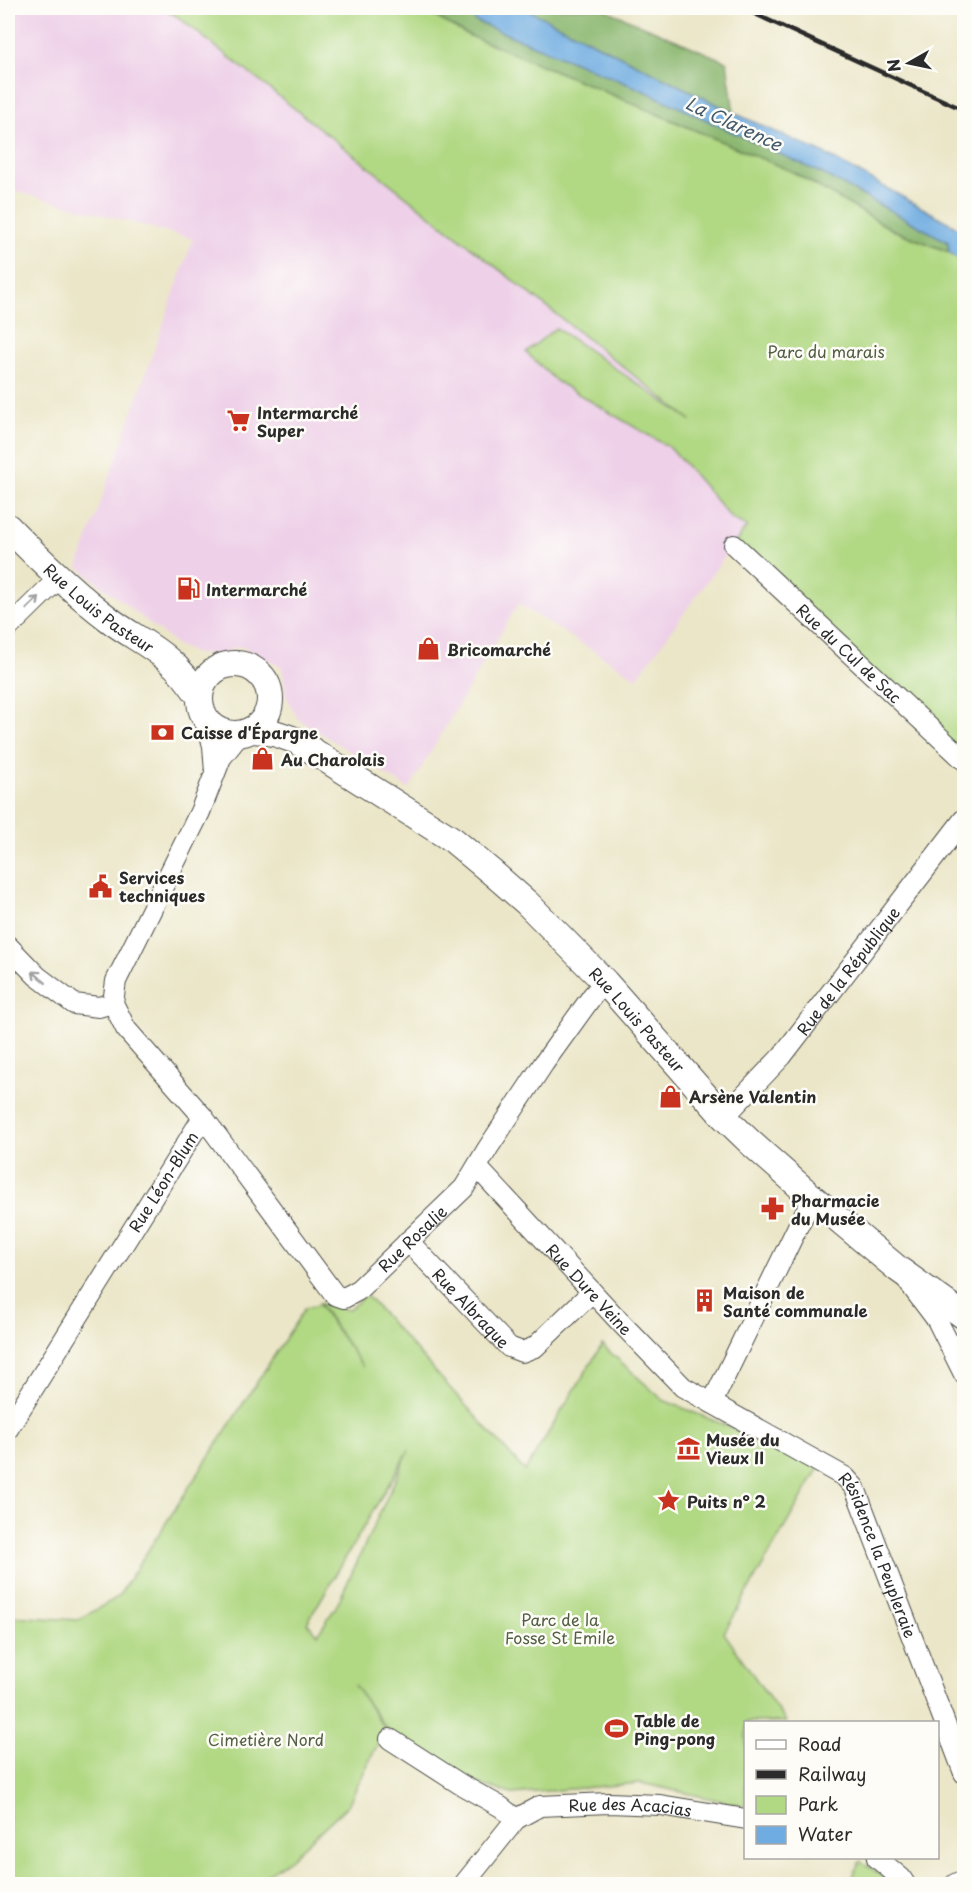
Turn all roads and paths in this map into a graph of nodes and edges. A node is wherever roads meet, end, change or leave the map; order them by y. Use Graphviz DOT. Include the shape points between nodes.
graph roads {
  1 [pos="8,527"];
  2 [pos="734,545"];
  3 [pos="59,578"];
  4 [pos="8,628"];
  5 [pos="166,658"];
  6 [pos="220,667"];
  7 [pos="269,707"];
  8 [pos="203,708"];
  9 [pos="245,732"];
  10 [pos="297,741"];
  11 [pos="964,760"];
  12 [pos="215,774"];
  13 [pos="964,819"];
  14 [pos="8,946"];
  15 [pos="605,982"];
  16 [pos="113,1004"];
  17 [pos="203,1117"];
  18 [pos="723,1117"];
  19 [pos="477,1167"];
  20 [pos="813,1198"];
  21 [pos="408,1240"];
  22 [pos="898,1269"];
  23 [pos="592,1292"];
  24 [pos="964,1316"];
  25 [pos="964,1374"];
  26 [pos="712,1403"];
  27 [pos="8,1429"];
  28 [pos="390,1739"];
  29 [pos="964,1773"];
  30 [pos="516,1819"];
  31 [pos="744,1819"];
  32 [pos="879,1859"];
  33 [pos="964,1880"];
  34 [pos="464,1884"];
  35 [pos="905,1884"];
  36 [pos="955,1884"];
  1 -- 3 [label="main road, Rue Louis Pasteur"];
  2 -- 11 [label="street, Rue du Cul de Sac"];
  4 -- 3 [label="street, one-way"];
  3 -- 5 [label="main road, Rue Louis Pasteur" via="125,632"];
  5 -- 6 [label="main road, Rue Louis Pasteur"];
  5 -- 8 [label="main road, Rue Louis Pasteur" via="187,677"];
  6 -- 7 [label="main road" via="239,664 255,670 266,683"];
  6 -- 8 [label="main road" via="206,679"];
  7 -- 9 [label="main road" via="262,721"];
  7 -- 10 [label="main road, Rue Louis Pasteur"];
  8 -- 9 [label="main road" via="220,731"];
  8 -- 12 [label="street" via="213,746"];
  9 -- 10 [label="main road, Rue Louis Pasteur" via="264,730"];
  9 -- 12 [label="street" via="221,758"];
  10 -- 15 [label="main road, Rue Louis Pasteur" via="453,840 527,903"];
  12 -- 16 [label="street" via="116,981"];
  13 -- 18 [label="street, Rue de la République" via="782,1056"];
  16 -- 14 [label="street, one-way" via="75,1004 37,976"];
  15 -- 18 [label="main road, Rue Louis Pasteur"];
  15 -- 19 [label="street, Rue Rosalie" via="544,1063"];
  16 -- 17 [label="street, Rue Léon-Blum" via="126,1029"];
  17 -- 21 [label="street, Rue Rosalie" via="335,1295 344,1298 357,1291"];
  17 -- 27 [label="street, Rue Léon-Blum"];
  18 -- 20 [label="main road, Rue Louis Pasteur"];
  19 -- 21 [label="street, Rue Rosalie" via="464,1188"];
  19 -- 23 [label="street, Rue Dure Veine"];
  20 -- 22 [label="main road, Rue Louis Pasteur"];
  20 -- 26 [label="street"];
  21 -- 23 [label="street, Rue Albraque" via="509,1347 522,1352 535,1347"];
  22 -- 24 [label="main road, Rue Louis Pasteur"];
  22 -- 25 [label="street" via="937,1320"];
  23 -- 26 [label="street, Rue Dure Veine" via="683,1387"];
  26 -- 29 [label="street, Résidence la Peupleraie" via="845,1477 855,1488"];
  28 -- 30 [label="street"];
  30 -- 31 [label="street, Rue des Acacias" via="540,1806 609,1803 660,1805"];
  30 -- 34 [label="street, Rue des Acacias"];
  32 -- 35 [label="street"];
  33 -- 36 [label="street"];
}
